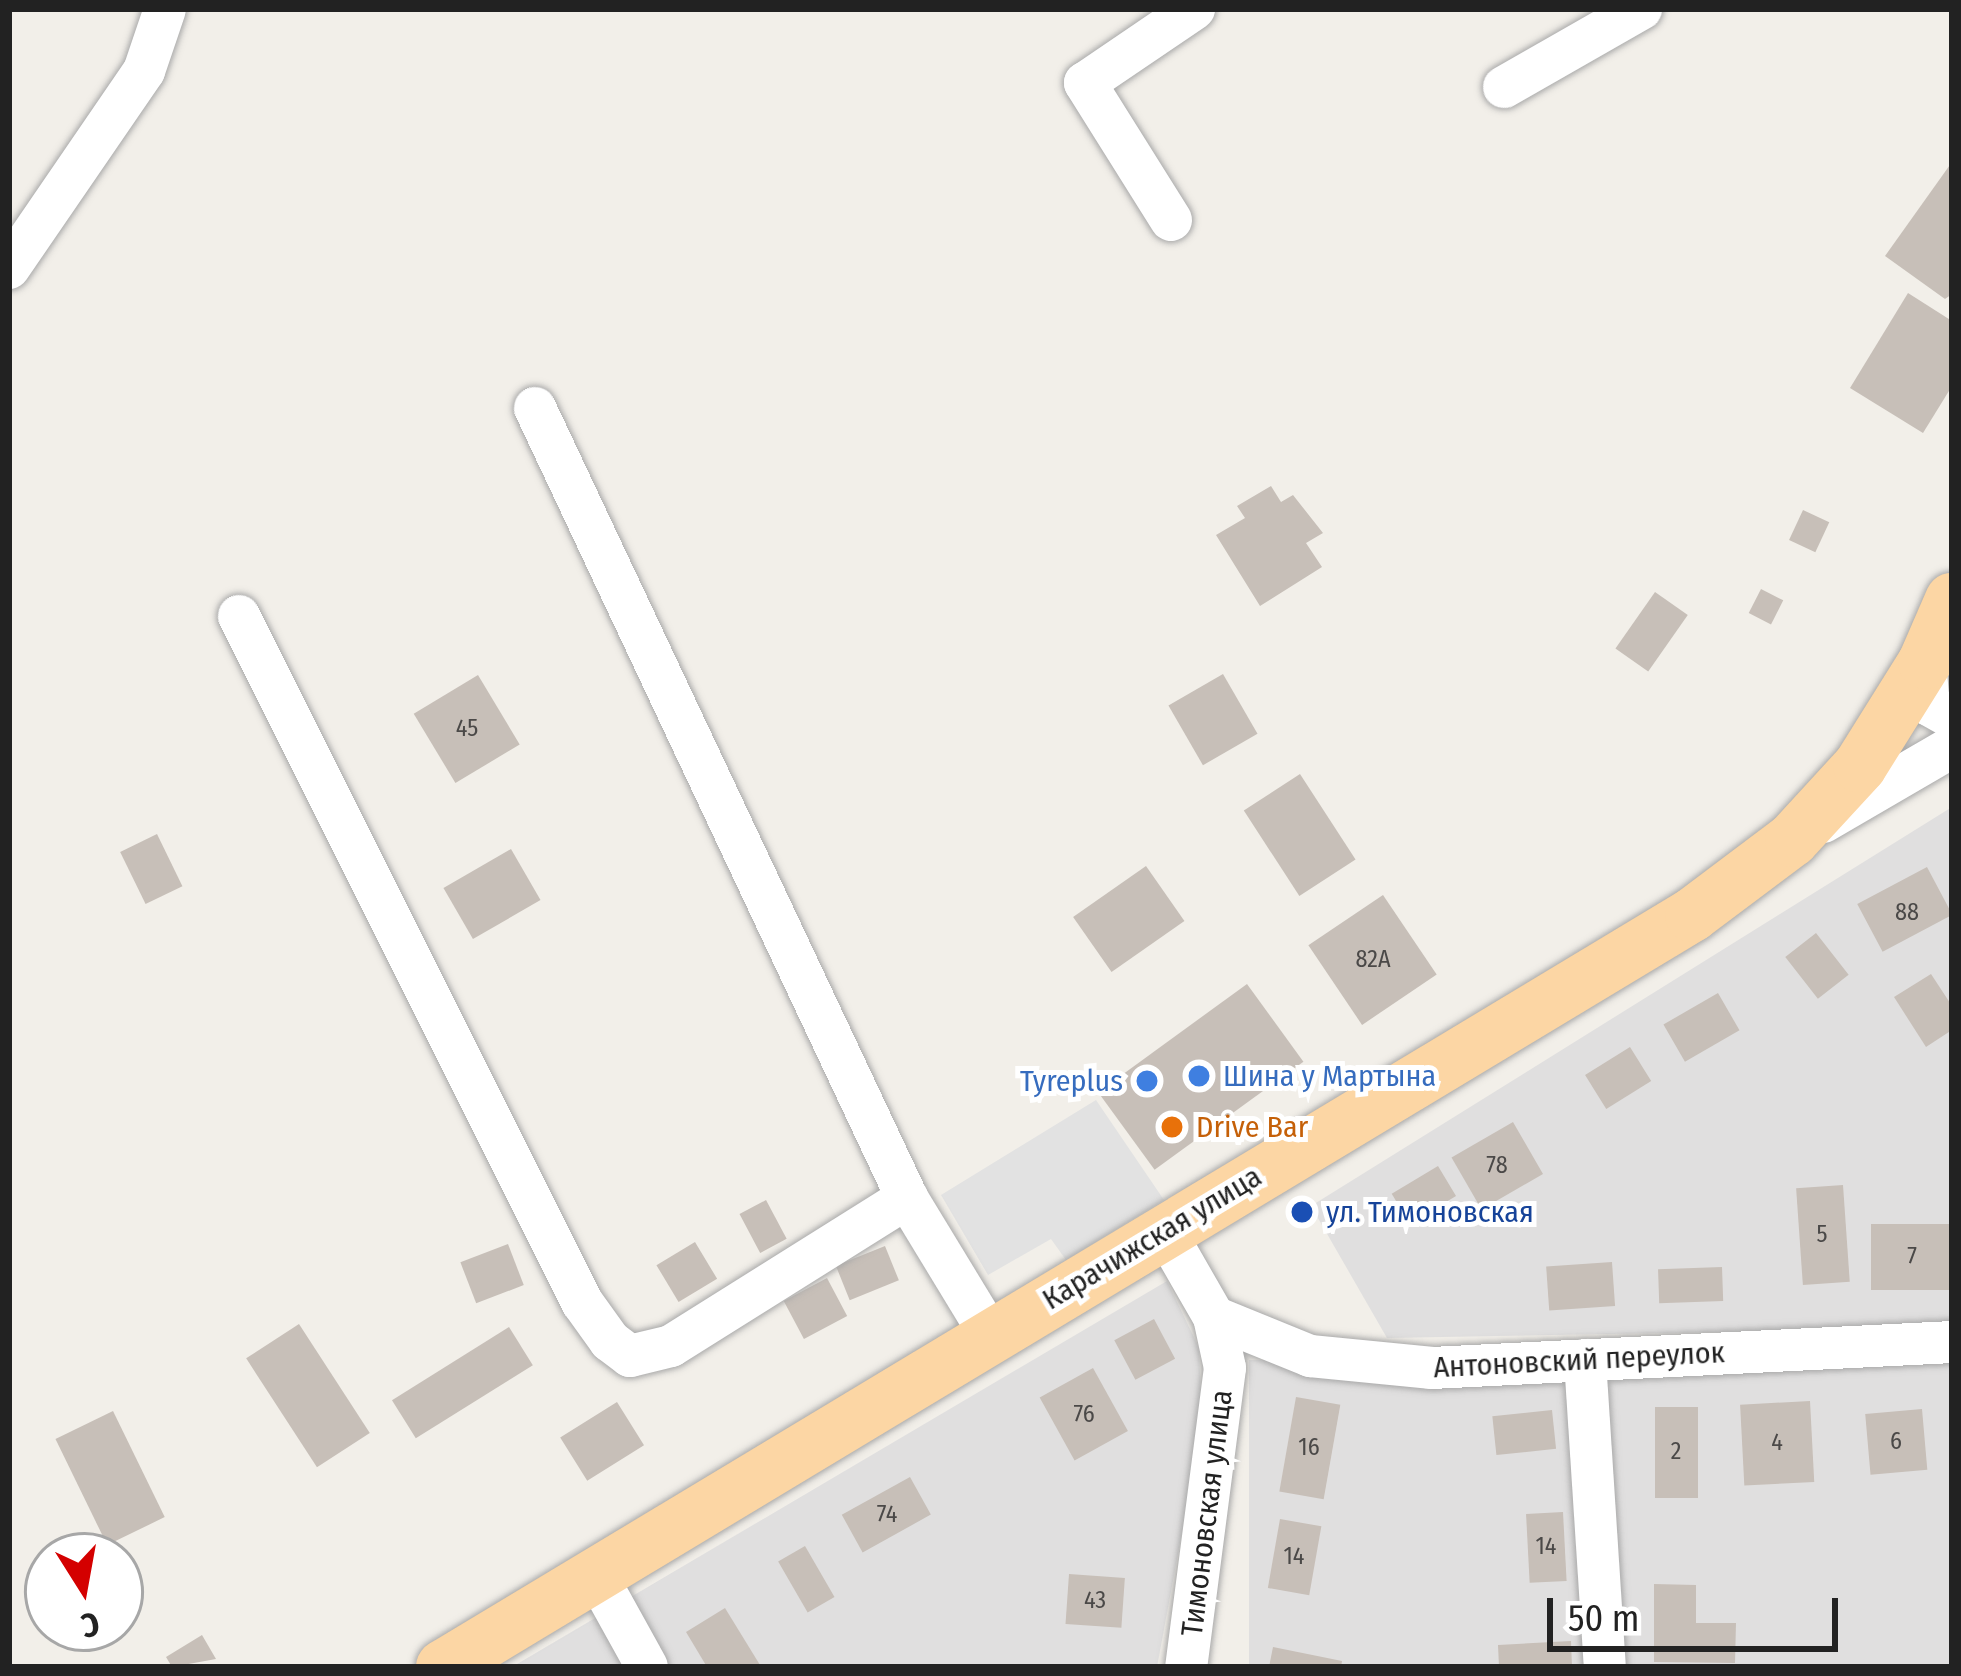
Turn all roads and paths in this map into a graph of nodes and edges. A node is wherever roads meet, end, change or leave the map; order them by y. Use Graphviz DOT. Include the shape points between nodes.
graph roads {
  1 [pos="165,9"];
  2 [pos="1194,9"];
  3 [pos="1640,9"];
  4 [pos="1504,87"];
  5 [pos="1171,220"];
  6 [pos="9,268"];
  7 [pos="535,408"];
  8 [pos="1952,600"];
  9 [pos="239,616"];
  10 [pos="1925,662"];
  11 [pos="1952,718"];
  12 [pos="1952,747"];
  13 [pos="1792,840"];
  14 [pos="907,1198"];
  15 [pos="1164,1230"];
  16 [pos="1214,1317"];
  17 [pos="991,1336"];
  18 [pos="1952,1342"];
  19 [pos="1586,1360"];
  20 [pos="595,1573"];
  21 [pos="443,1667"];
  22 [pos="647,1667"];
  23 [pos="1186,1667"];
  24 [pos="1605,1667"];
  1 -- 6 [label="street" via="144,71"];
  2 -- 5 [label="street" via="1084,83"];
  3 -- 4 [label="street"];
  7 -- 14 [label="street"];
  8 -- 10 [label="main road, Карачижская улица"];
  9 -- 14 [label="street" via="582,1302 610,1340 630,1356 671,1346"];
  10 -- 11 [label="street" via="1929,705"];
  10 -- 13 [label="main road, Карачижская улица" via="1860,766"];
  12 -- 13 [label="street"];
  13 -- 15 [label="main road, Карачижская улица" via="1692,916"];
  14 -- 17 [label="street"];
  15 -- 16 [label="street, Тимоновская улица"];
  15 -- 17 [label="main road, Карачижская улица"];
  16 -- 19 [label="street, Антоновский переулок" via="1310,1356 1432,1368"];
  16 -- 23 [label="street, Тимоновская улица" via="1225,1368"];
  17 -- 20 [label="main road, Карачижская улица"];
  18 -- 19 [label="street, Антоновский переулок"];
  19 -- 24 [label="street"];
  20 -- 21 [label="main road, Карачижская улица"];
  20 -- 22 [label="street"];
}
